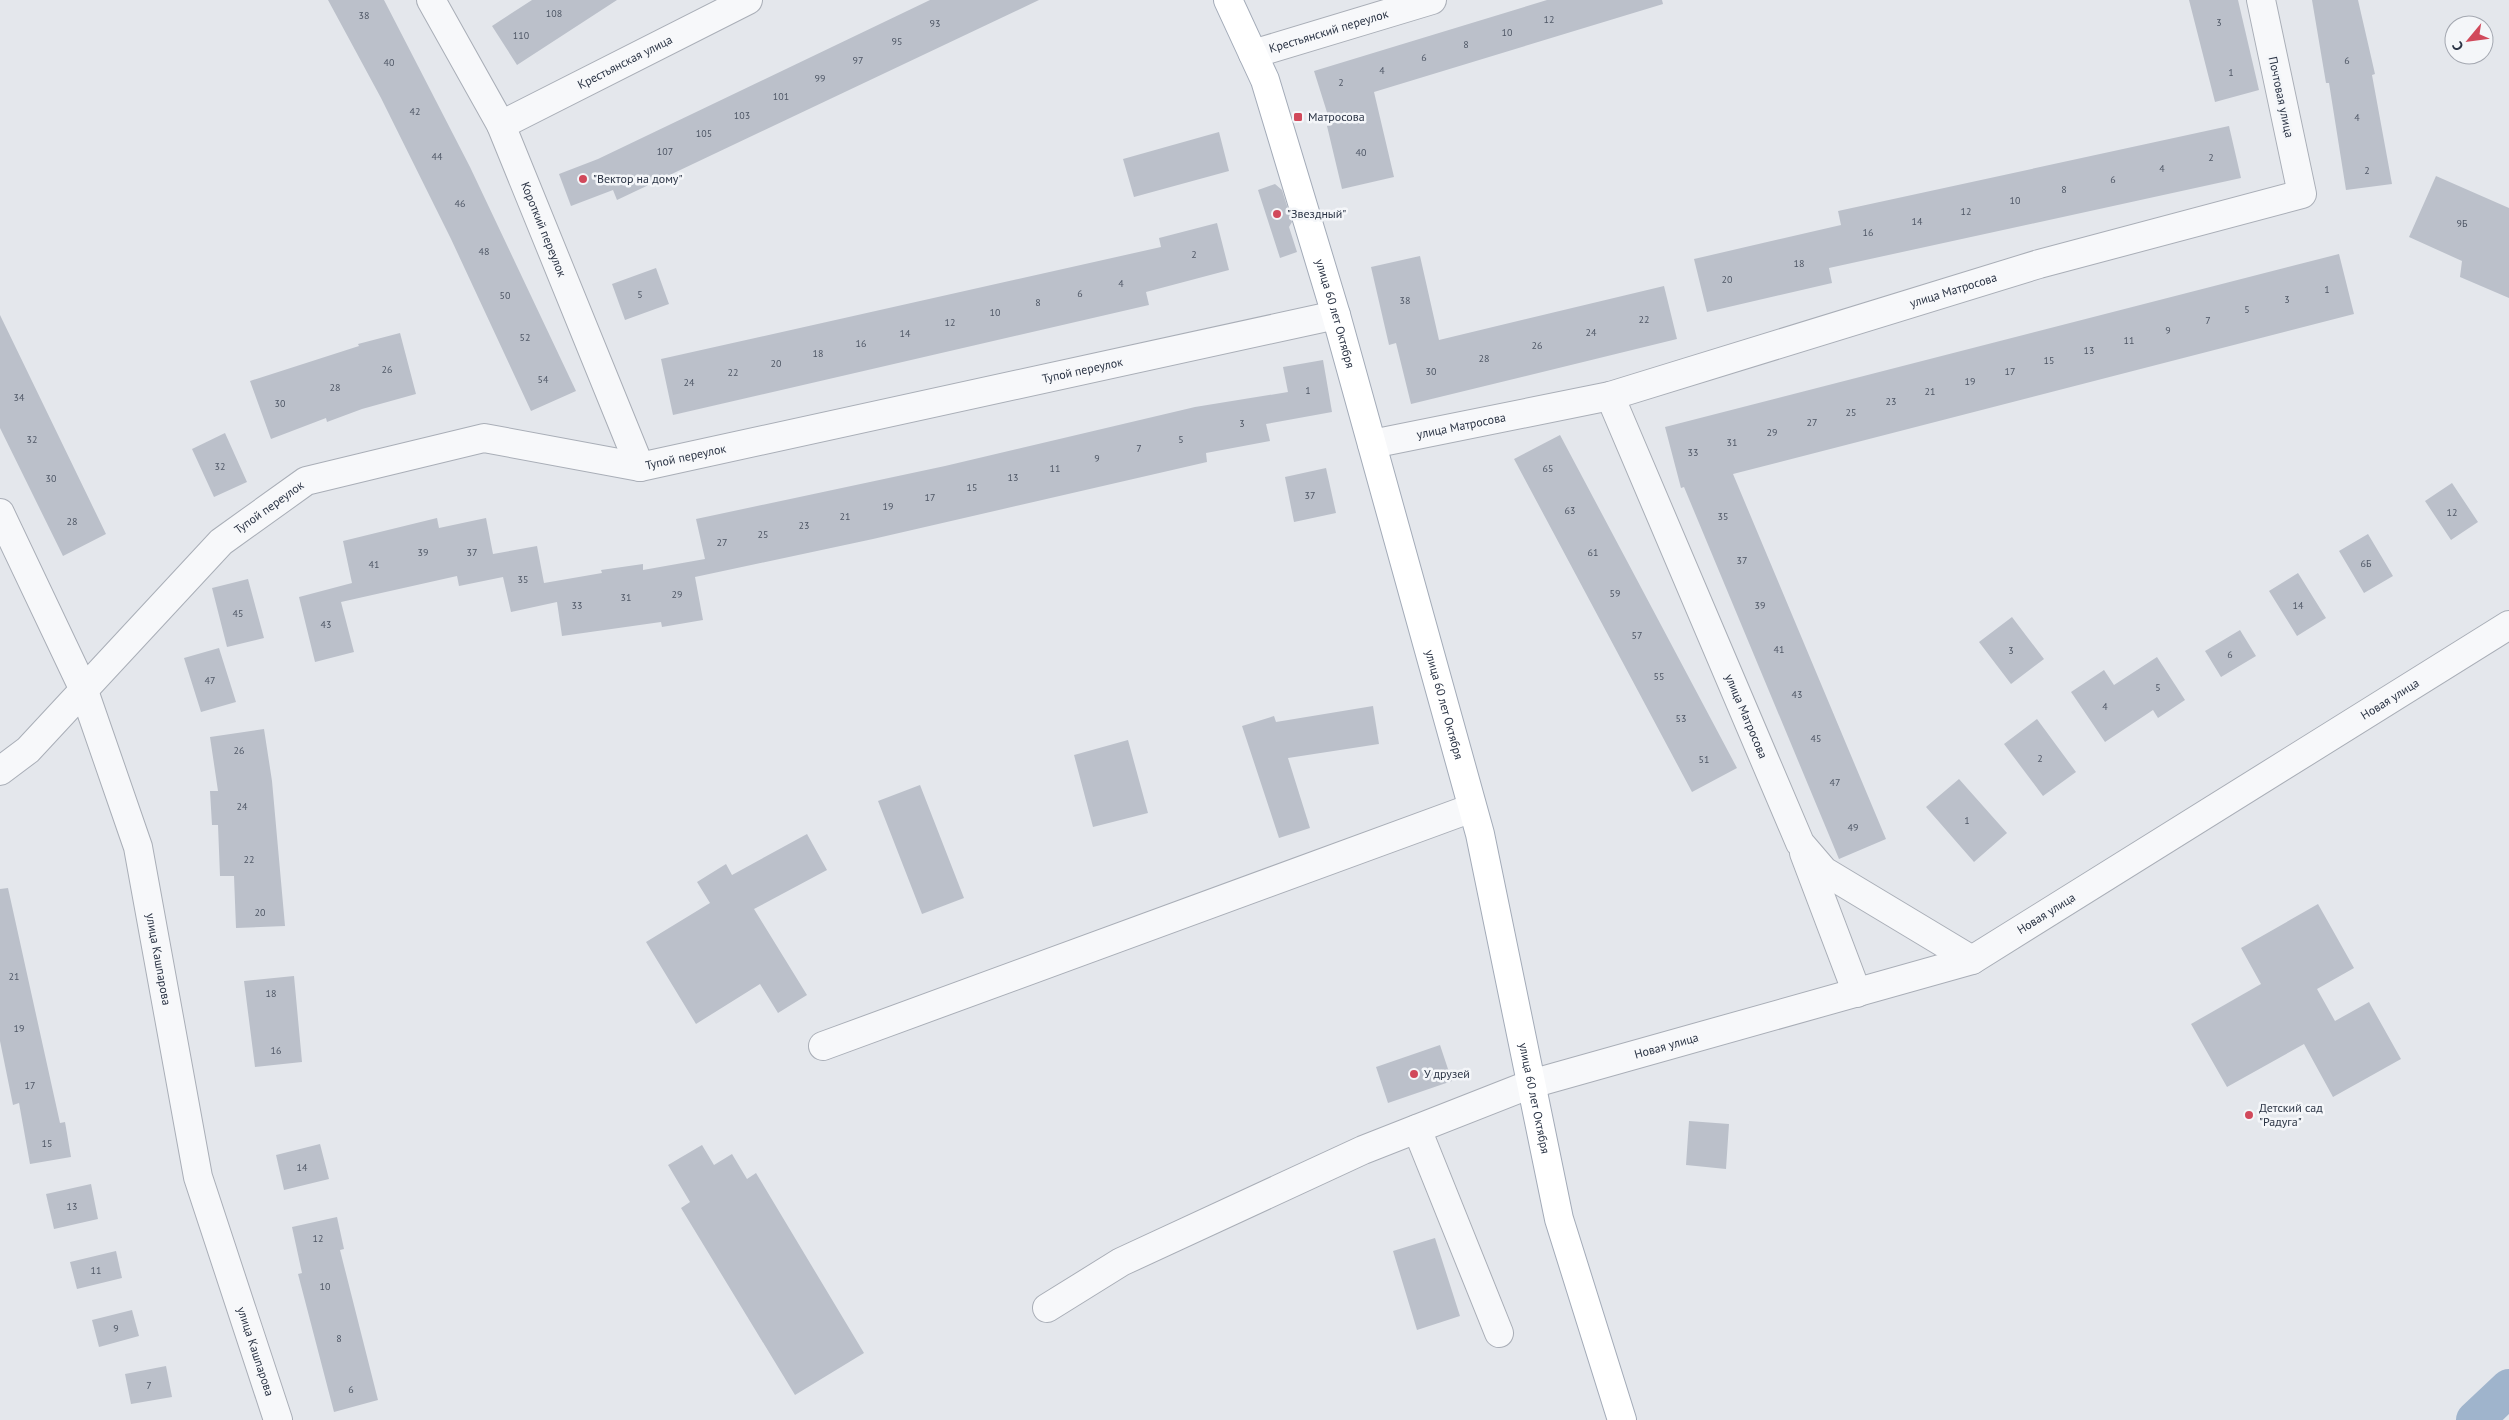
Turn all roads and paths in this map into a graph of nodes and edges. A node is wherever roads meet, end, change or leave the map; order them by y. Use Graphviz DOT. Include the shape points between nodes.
graph roads {
  1 [pos="431,0"];
  2 [pos="748,0"];
  3 [pos="1228,0"];
  4 [pos="1432,0"];
  5 [pos="2261,0"];
  6 [pos="1253,54"];
  7 [pos="501,125"];
  8 [pos="2302,194"];
  9 [pos="1336,315"];
  10 [pos="1610,396"];
  11 [pos="1372,444"];
  12 [pos="640,467"];
  13 [pos="0,513"];
  14 [pos="2509,624"];
  15 [pos="83,688"];
  16 [pos="0,770"];
  17 [pos="1472,808"];
  18 [pos="1800,843"];
  19 [pos="1972,960"];
  20 [pos="1857,993"];
  21 [pos="823,1046"];
  22 [pos="1531,1084"];
  23 [pos="1417,1129"];
  24 [pos="1048,1308"];
  25 [pos="1499,1333"];
  26 [pos="278,1420"];
  27 [pos="1622,1420"];
  1 -- 7 [label="street, Короткий переулок"];
  2 -- 7 [label="street, Крестьянская улица"];
  3 -- 6 [label="main road, улица 60 лет Октября"];
  4 -- 6 [label="street, Крестьянский переулок"];
  5 -- 8 [label="street, Почтовая улица"];
  6 -- 9 [label="main road, улица 60 лет Октября" via="1265,80"];
  7 -- 12 [label="street, Короткий переулок"];
  8 -- 10 [label="street, улица Матросова" via="2039,264"];
  9 -- 11 [label="main road, улица 60 лет Октября"];
  9 -- 12 [label="street, Тупой переулок"];
  10 -- 11 [label="street, улица Матросова"];
  10 -- 18 [label="street, улица Матросова"];
  11 -- 17 [label="main road, улица 60 лет Октября"];
  12 -- 15 [label="street, Тупой переулок" via="484,438 306,481 221,542"];
  13 -- 15 [label="street, улица Кашпарова"];
  14 -- 19 [label="street, Новая улица"];
  15 -- 16 [label="street, Тупой переулок" via="28,750"];
  15 -- 26 [label="street, улица Кашпарова" via="138,847 198,1177"];
  17 -- 21 [label="street"];
  17 -- 22 [label="main road, улица 60 лет Октября"];
  18 -- 19 [label="street, улица Матросова" via="1824,871"];
  18 -- 20 [label="street"];
  19 -- 20 [label="street, Новая улица"];
  20 -- 22 [label="street, Новая улица"];
  22 -- 23 [label="street, Новая улица"];
  22 -- 27 [label="main road, улица 60 лет Октября" via="1558,1219"];
  23 -- 24 [label="street, Новая улица" via="1363,1150 1120,1262"];
  23 -- 25 [label="street"];
}
